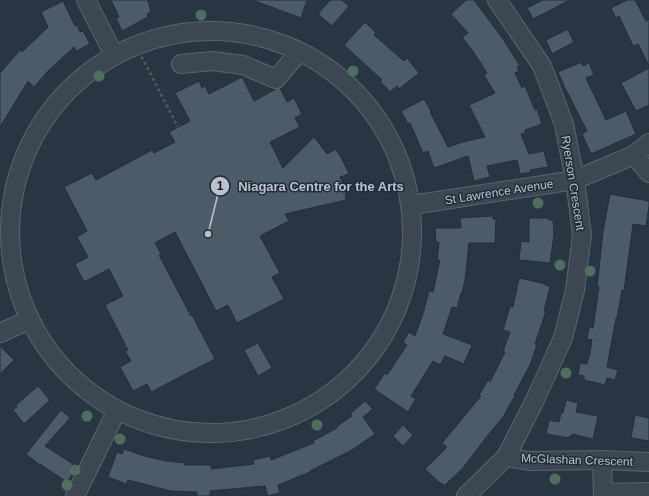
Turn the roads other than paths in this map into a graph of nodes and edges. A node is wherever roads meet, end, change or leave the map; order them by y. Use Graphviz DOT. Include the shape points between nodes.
graph roads {
  1 [pos="86,0"];
  2 [pos="497,0"];
  3 [pos="299,52"];
  4 [pos="114,55"];
  5 [pos="181,64"];
  6 [pos="649,143"];
  7 [pos="634,155"];
  8 [pos="649,173"];
  9 [pos="575,180"];
  10 [pos="412,205"];
  11 [pos="29,320"];
  12 [pos="0,334"];
  13 [pos="116,412"];
  14 [pos="506,457"];
  15 [pos="602,460"];
  16 [pos="649,462"];
  17 [pos="649,492"];
  18 [pos="603,494"];
  19 [pos="75,496"];
  20 [pos="466,496"];
  1 -- 4 [label="street"];
  2 -- 9 [label="street, Ryerson Crescent" via="542,66 564,124"];
  3 -- 4 [label="street" via="282,44 234,31 192,32 154,39"];
  3 -- 5 [label="street" via="276,79 243,65 212,61"];
  3 -- 10 [label="street" via="322,62 360,93 394,146"];
  4 -- 11 [label="street" via="80,78 52,108 31,137 19,164 9,232 13,266"];
  6 -- 7 [label="street, St Lawrence Avenue"];
  7 -- 8 [label="street"];
  7 -- 9 [label="street, St Lawrence Avenue"];
  9 -- 10 [label="street, St Lawrence Avenue"];
  9 -- 14 [label="street, Ryerson Crescent" via="582,234 576,290 563,338"];
  10 -- 13 [label="street" via="410,254 402,293 388,328 356,373 320,402 275,422 222,431 167,429"];
  11 -- 12 [label="street"];
  11 -- 13 [label="street" via="48,350 77,383"];
  13 -- 19 [label="street"];
  14 -- 15 [label="street, McGlashan Crescent" via="529,461"];
  14 -- 20 [label="street, Ryerson Crescent"];
  15 -- 16 [label="street, McGlashan Crescent"];
  15 -- 18 [label="street"];
  17 -- 18 [label="street"];
}
